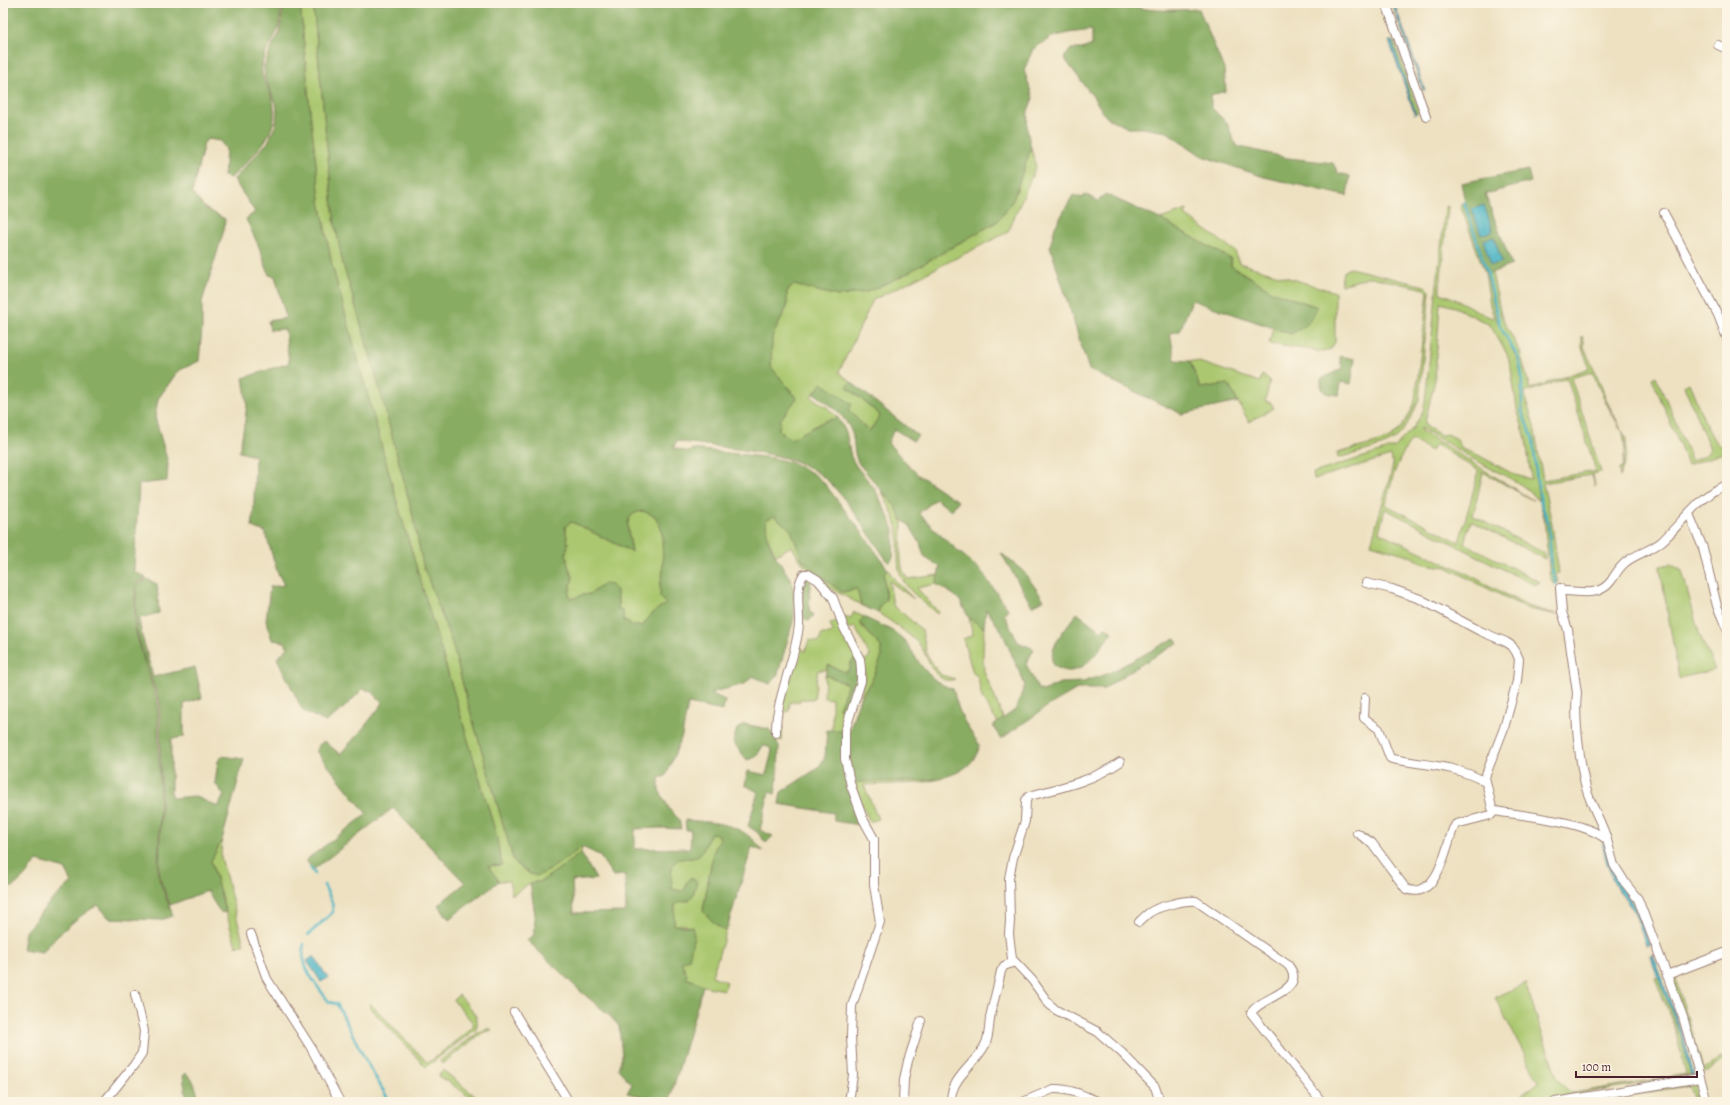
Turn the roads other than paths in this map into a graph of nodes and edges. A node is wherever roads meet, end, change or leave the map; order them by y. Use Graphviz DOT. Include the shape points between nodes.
graph roads {
  1 [pos="1386,3"];
  2 [pos="1718,45"];
  3 [pos="1727,49"];
  4 [pos="1426,117"];
  5 [pos="1664,213"];
  6 [pos="1727,338"];
  7 [pos="1727,485"];
  8 [pos="1689,514"];
  9 [pos="1366,583"];
  10 [pos="1727,629"];
  11 [pos="1365,698"];
  12 [pos="776,732"];
  13 [pos="1120,762"];
  14 [pos="1485,782"];
  15 [pos="1495,811"];
  16 [pos="1358,833"];
  17 [pos="1607,840"];
  18 [pos="1139,922"];
  19 [pos="251,934"];
  20 [pos="1727,952"];
  21 [pos="1014,962"];
  22 [pos="1667,975"];
  23 [pos="135,994"];
  24 [pos="514,1012"];
  25 [pos="921,1021"];
  26 [pos="1700,1078"];
  27 [pos="104,1102"];
  28 [pos="340,1102"];
  29 [pos="569,1102"];
  30 [pos="849,1102"];
  31 [pos="903,1102"];
  32 [pos="951,1102"];
  33 [pos="1023,1102"];
  34 [pos="1099,1102"];
  35 [pos="1160,1102"];
  36 [pos="1322,1102"];
  37 [pos="1555,1102"];
  38 [pos="1707,1102"];
  1 -- 4 [label="street"];
  2 -- 3 [label="street"];
  5 -- 6 [label="street" via="1718,315"];
  7 -- 8 [label="street" via="1713,491"];
  8 -- 10 [label="street" via="1703,548 1717,606"];
  8 -- 17 [label="street" via="1654,548 1624,564 1600,591 1563,590 1562,612 1568,630 1577,692 1580,748 1586,788"];
  9 -- 14 [label="street" via="1420,599 1506,642 1516,652 1519,659 1517,681"];
  11 -- 14 [label="street" via="1364,718 1379,729 1390,758 1441,766"];
  12 -- 30 [label="street" via="778,712 799,625 799,588 802,577 808,574 818,580 833,598 844,628 860,658 861,669 861,681 845,731 845,759 851,786 863,819 874,839 874,885 880,922 852,1006 853,1075"];
  13 -- 21 [label="street" via="1109,770 1062,788 1029,796 1026,800 1025,821 1012,858 1008,890 1009,943"];
  14 -- 15 [label="street"];
  15 -- 16 [label="street" via="1491,815 1456,824 1436,877 1429,884 1411,891 1406,889 1372,843"];
  15 -- 17 [label="street" via="1572,825"];
  17 -- 22 [label="street" via="1614,865 1638,899"];
  18 -- 36 [label="street" via="1155,910 1188,900 1196,901 1288,965 1294,971 1290,986 1251,1013"];
  19 -- 28 [label="street" via="267,980 310,1046"];
  20 -- 22 [label="street"];
  21 -- 32 [label="street" via="1004,966 1001,971 986,1043 954,1087"];
  21 -- 35 [label="street" via="1056,1010 1098,1032 1116,1047 1155,1088"];
  22 -- 26 [label="street" via="1683,1017"];
  23 -- 27 [label="street" via="144,1031 142,1053"];
  24 -- 29 [label="street"];
  25 -- 31 [label="street" via="904,1079"];
  26 -- 37 [label="street"];
  26 -- 38 [label="street"];
  33 -- 34 [label="street" via="1053,1089 1067,1090"];
}
